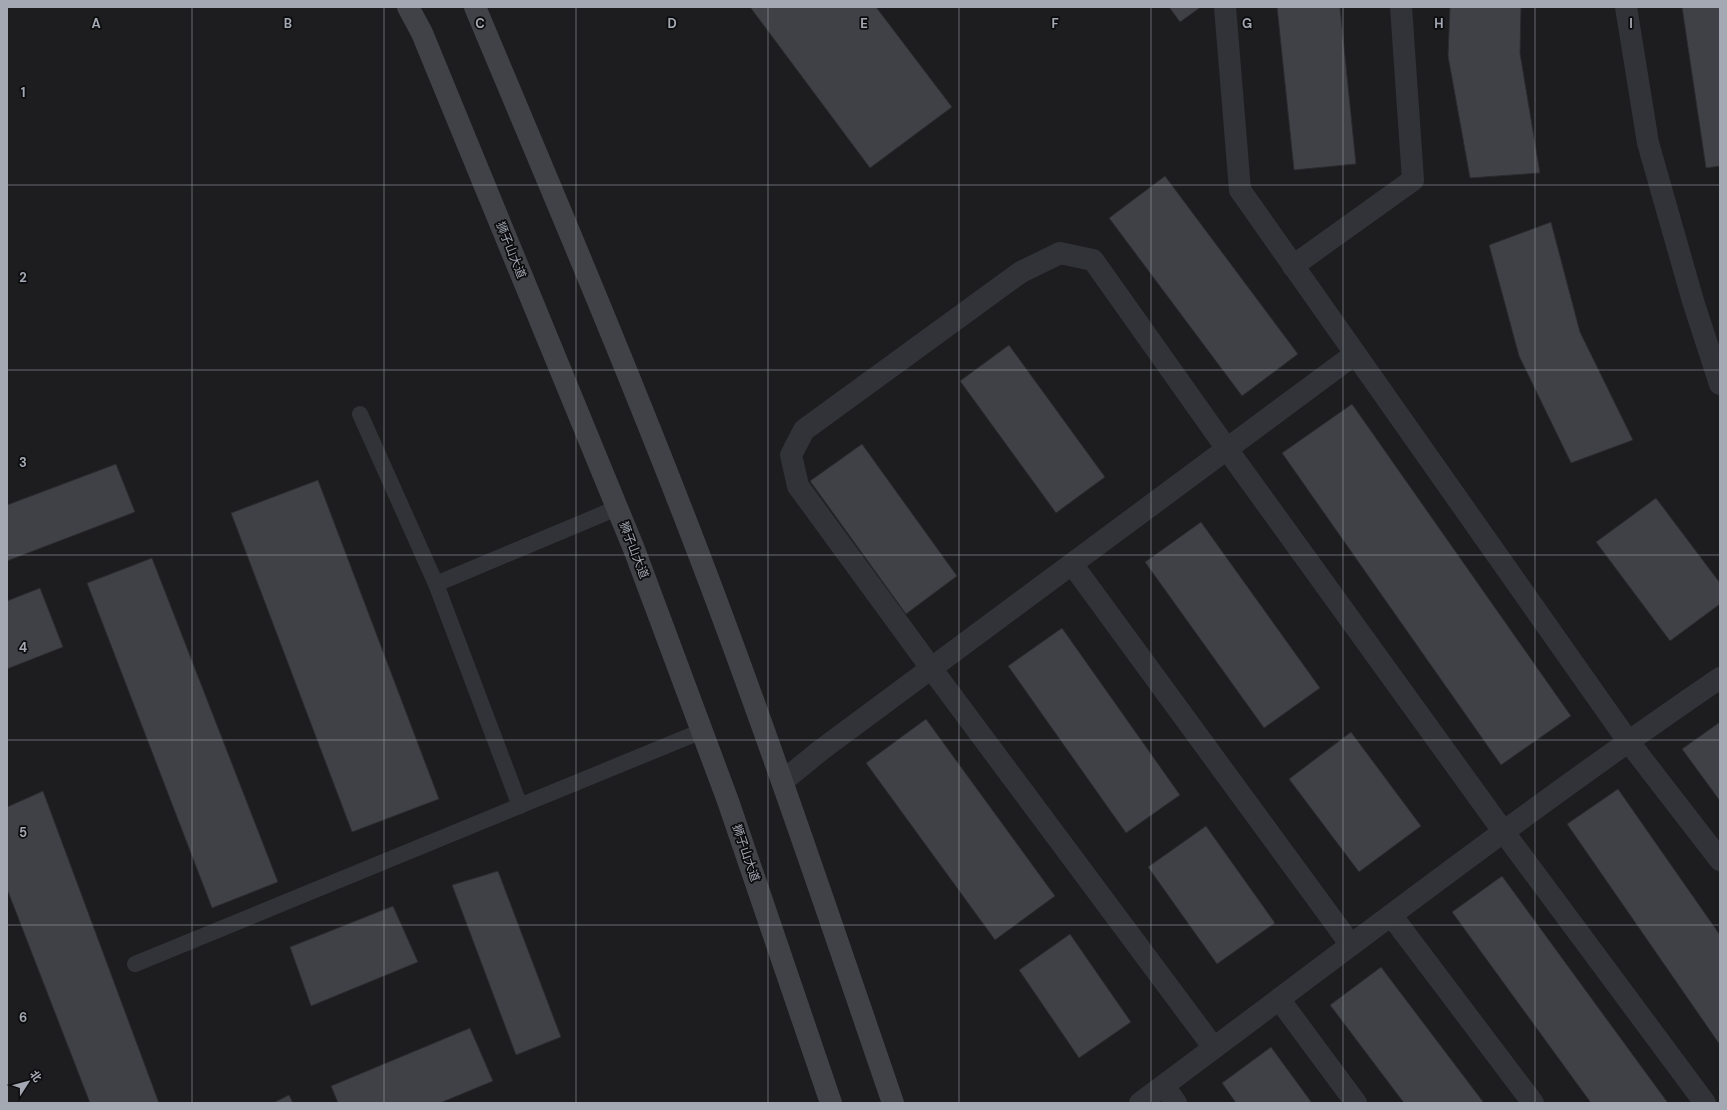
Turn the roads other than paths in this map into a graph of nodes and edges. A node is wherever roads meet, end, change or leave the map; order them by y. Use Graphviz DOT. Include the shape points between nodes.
graph roads {
  1 [pos="408,7"];
  2 [pos="475,7"];
  3 [pos="1225,7"];
  4 [pos="1401,7"];
  5 [pos="1626,7"];
  6 [pos="1293,266"];
  7 [pos="1355,354"];
  8 [pos="1720,384"];
  9 [pos="360,414"];
  10 [pos="1227,449"];
  11 [pos="617,508"];
  12 [pos="1072,564"];
  13 [pos="436,584"];
  14 [pos="931,668"];
  15 [pos="1720,678"];
  16 [pos="702,731"];
  17 [pos="1628,741"];
  18 [pos="783,781"];
  19 [pos="520,806"];
  20 [pos="1503,831"];
  21 [pos="1720,860"];
  22 [pos="1391,915"];
  23 [pos="1352,945"];
  24 [pos="135,964"];
  25 [pos="1280,999"];
  26 [pos="1214,1048"];
  27 [pos="1164,1086"];
  28 [pos="831,1103"];
  29 [pos="893,1103"];
  30 [pos="1140,1103"];
  31 [pos="1176,1103"];
  32 [pos="1356,1103"];
  33 [pos="1533,1103"];
  34 [pos="1705,1103"];
  1 -- 11 [label="street, 狮子山大道" via="422,33"];
  2 -- 18 [label="street" via="633,386"];
  3 -- 6 [label="street" via="1240,190"];
  4 -- 6 [label="street" via="1413,180"];
  5 -- 8 [label="street" via="1648,143 1693,301"];
  6 -- 7 [label="street"];
  7 -- 10 [label="street"];
  7 -- 17 [label="street"];
  9 -- 13 [label="lane"];
  10 -- 12 [label="street"];
  10 -- 14 [label="street" via="1093,260 1060,253 1022,272 804,430 791,455 798,486"];
  10 -- 20 [label="street"];
  11 -- 13 [label="lane"];
  11 -- 16 [label="street, 狮子山大道"];
  12 -- 14 [label="street"];
  12 -- 23 [label="street"];
  13 -- 19 [label="lane"];
  14 -- 18 [label="street"];
  14 -- 26 [label="street"];
  15 -- 17 [label="street"];
  16 -- 19 [label="lane"];
  16 -- 28 [label="street, 狮子山大道"];
  17 -- 20 [label="street"];
  17 -- 21 [label="street"];
  18 -- 29 [label="street"];
  19 -- 24 [label="lane"];
  20 -- 22 [label="street"];
  20 -- 34 [label="street"];
  22 -- 23 [label="street"];
  22 -- 33 [label="street"];
  23 -- 25 [label="street"];
  25 -- 26 [label="street"];
  25 -- 32 [label="street"];
  26 -- 27 [label="street"];
  27 -- 30 [label="street"];
  27 -- 31 [label="street"];
}
